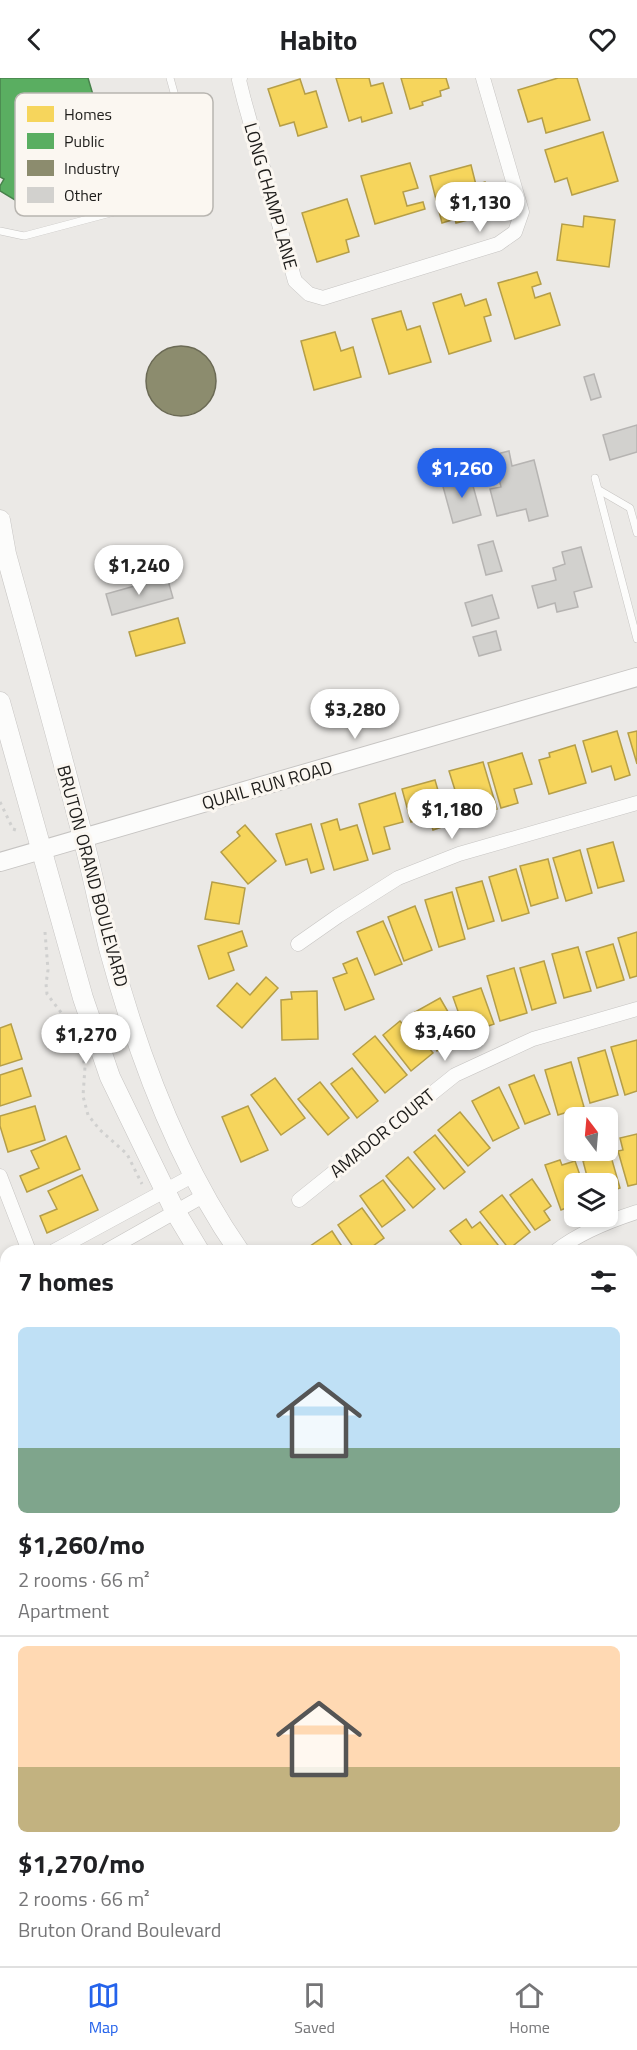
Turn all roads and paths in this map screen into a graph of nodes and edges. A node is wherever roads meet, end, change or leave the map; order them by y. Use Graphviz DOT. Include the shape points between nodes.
graph roads {
  1 [pos="170,78"];
  2 [pos="240,78"];
  3 [pos="483,78"];
  4 [pos="174,93"];
  5 [pos="99,216"];
  6 [pos="0,231"];
  7 [pos="595,477"];
  8 [pos="598,489"];
  9 [pos="0,520"];
  10 [pos="637,533"];
  11 [pos="637,639"];
  12 [pos="637,678"];
  13 [pos="0,702"];
  14 [pos="637,803"];
  15 [pos="83,838"];
  16 [pos="43,850"];
  17 [pos="0,862"];
  18 [pos="298,944"];
  19 [pos="637,1009"];
  20 [pos="194,1174"];
  21 [pos="0,1176"];
  22 [pos="166,1190"];
  23 [pos="206,1195"];
  24 [pos="299,1200"];
  25 [pos="175,1211"];
  26 [pos="637,1212"];
  27 [pos="27,1245"];
  28 [pos="65,1245"];
  29 [pos="116,1245"];
  30 [pos="195,1245"];
  31 [pos="235,1245"];
  32 [pos="564,1245"];
  1 -- 4 [label="lane"];
  2 -- 3 [label="street, LONG CHAMP LANE" via="294,281 309,294 323,298 498,244 515,231 522,213"];
  5 -- 6 [label="lane" via="24,236"];
  7 -- 8 [label="lane"];
  8 -- 10 [label="lane" via="630,508"];
  8 -- 11 [label="lane"];
  9 -- 15 [label="main road, BRUTON ORAND BOULEVARD"];
  12 -- 15 [label="street, QUAIL RUN ROAD"];
  13 -- 16 [label="main road"];
  14 -- 18 [label="street" via="459,854 398,878"];
  15 -- 16 [label="street, QUAIL RUN ROAD"];
  15 -- 20 [label="main road, BRUTON ORAND BOULEVARD" via="110,949 137,1036 162,1108"];
  16 -- 17 [label="street, QUAIL RUN ROAD"];
  16 -- 22 [label="main road" via="83,998 110,1077"];
  19 -- 24 [label="street, AMADOR COURT" via="532,1039 454,1075"];
  20 -- 22 [label="street"];
  20 -- 23 [label="main road, BRUTON ORAND BOULEVARD"];
  21 -- 27 [label="street"];
  22 -- 25 [label="main road"];
  22 -- 28 [label="street"];
  23 -- 25 [label="street"];
  23 -- 31 [label="main road, BRUTON ORAND BOULEVARD"];
  25 -- 29 [label="street"];
  25 -- 30 [label="main road"];
  26 -- 32 [label="street"];
}
